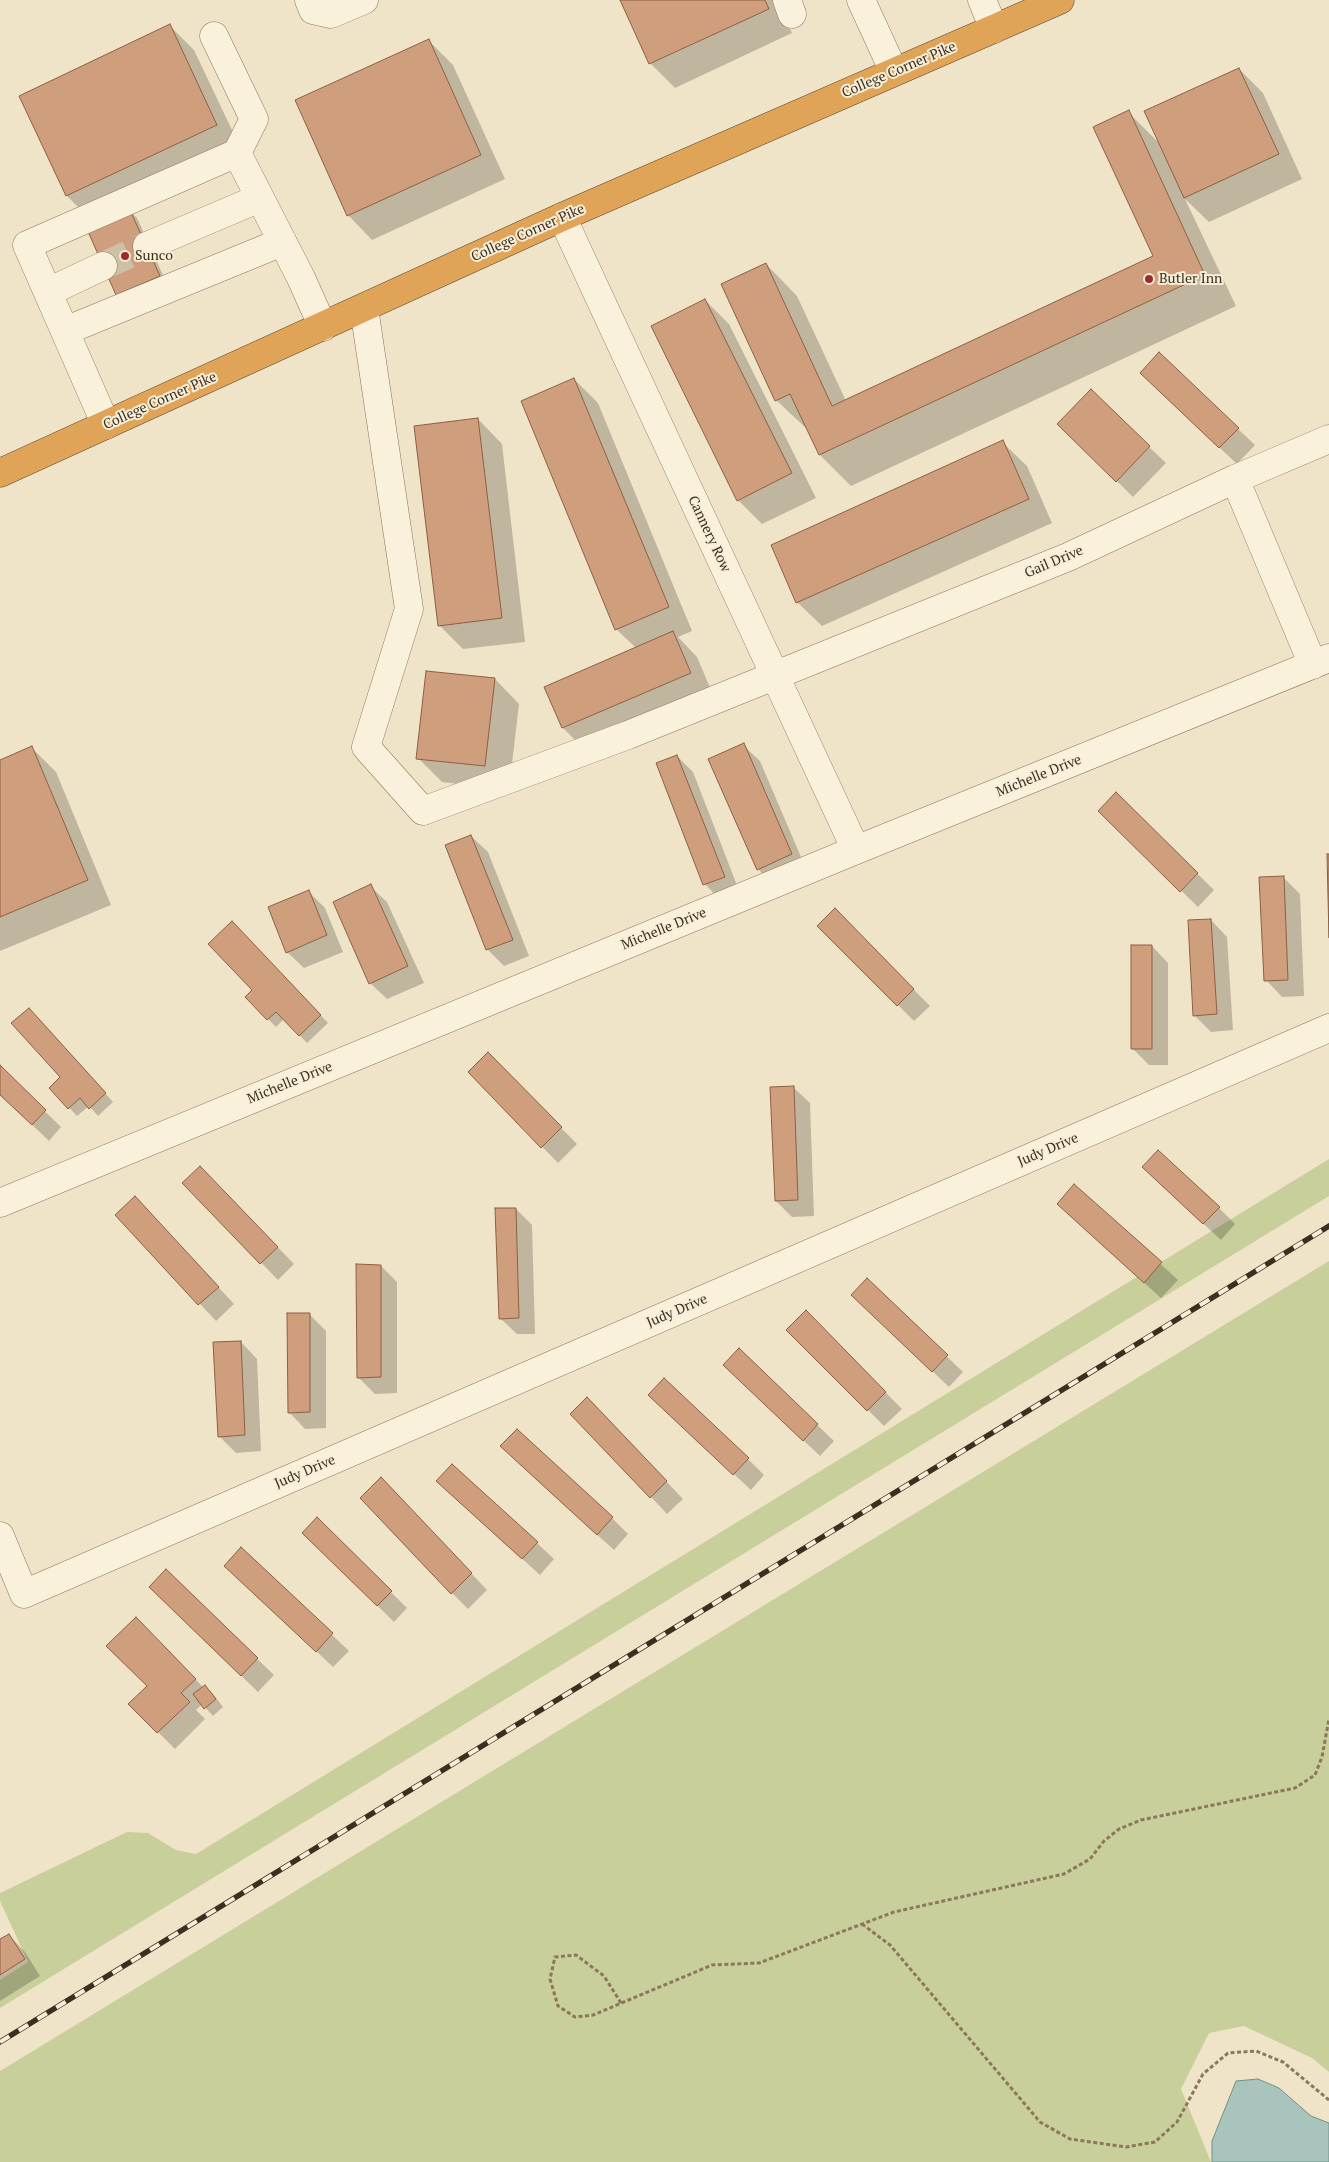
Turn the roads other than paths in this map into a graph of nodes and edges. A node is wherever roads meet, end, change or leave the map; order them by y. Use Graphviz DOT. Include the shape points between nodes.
graph roads {
  1 [pos="309,0"];
  2 [pos="364,0"];
  3 [pos="861,0"];
  4 [pos="982,0"];
  5 [pos="1060,0"];
  6 [pos="994,29"];
  7 [pos="214,36"];
  8 [pos="894,72"];
  9 [pos="237,152"];
  10 [pos="260,198"];
  11 [pos="562,217"];
  12 [pos="282,242"];
  13 [pos="147,246"];
  14 [pos="103,266"];
  15 [pos="48,292"];
  16 [pos="364,308"];
  17 [pos="323,327"];
  18 [pos="66,331"];
  19 [pos="106,425"];
  20 [pos="1329,439"];
  21 [pos="0,473"];
  22 [pos="1235,479"];
  23 [pos="1321,661"];
  24 [pos="776,676"];
  25 [pos="856,850"];
  26 [pos="1329,1028"];
  27 [pos="0,1203"];
  28 [pos="0,1536"];
  1 -- 2 [label="street" via="313,10 331,14"];
  3 -- 8 [label="street"];
  4 -- 6 [label="street"];
  5 -- 6 [label="highway, College Corner Pike"];
  6 -- 8 [label="highway, College Corner Pike"];
  7 -- 9 [label="street" via="254,119"];
  8 -- 11 [label="highway, College Corner Pike"];
  9 -- 10 [label="street"];
  9 -- 15 [label="street" via="27,245"];
  10 -- 12 [label="street"];
  10 -- 13 [label="street"];
  11 -- 16 [label="highway, College Corner Pike"];
  11 -- 24 [label="street, Cannery Row"];
  12 -- 17 [label="street"];
  12 -- 18 [label="street"];
  14 -- 15 [label="street"];
  15 -- 18 [label="street"];
  16 -- 17 [label="highway, College Corner Pike"];
  16 -- 24 [label="street, Gail Drive" via="409,610 366,747 423,811"];
  17 -- 19 [label="highway, College Corner Pike"];
  18 -- 19 [label="street"];
  19 -- 21 [label="highway, College Corner Pike"];
  20 -- 22 [label="street, Gail Drive"];
  22 -- 23 [label="street"];
  22 -- 24 [label="street, Gail Drive" via="1068,557"];
  23 -- 25 [label="street, Michelle Drive"];
  24 -- 25 [label="street, Cannery Row"];
  25 -- 27 [label="street, Michelle Drive"];
  26 -- 28 [label="street, Judy Drive" via="24,1594"];
}
